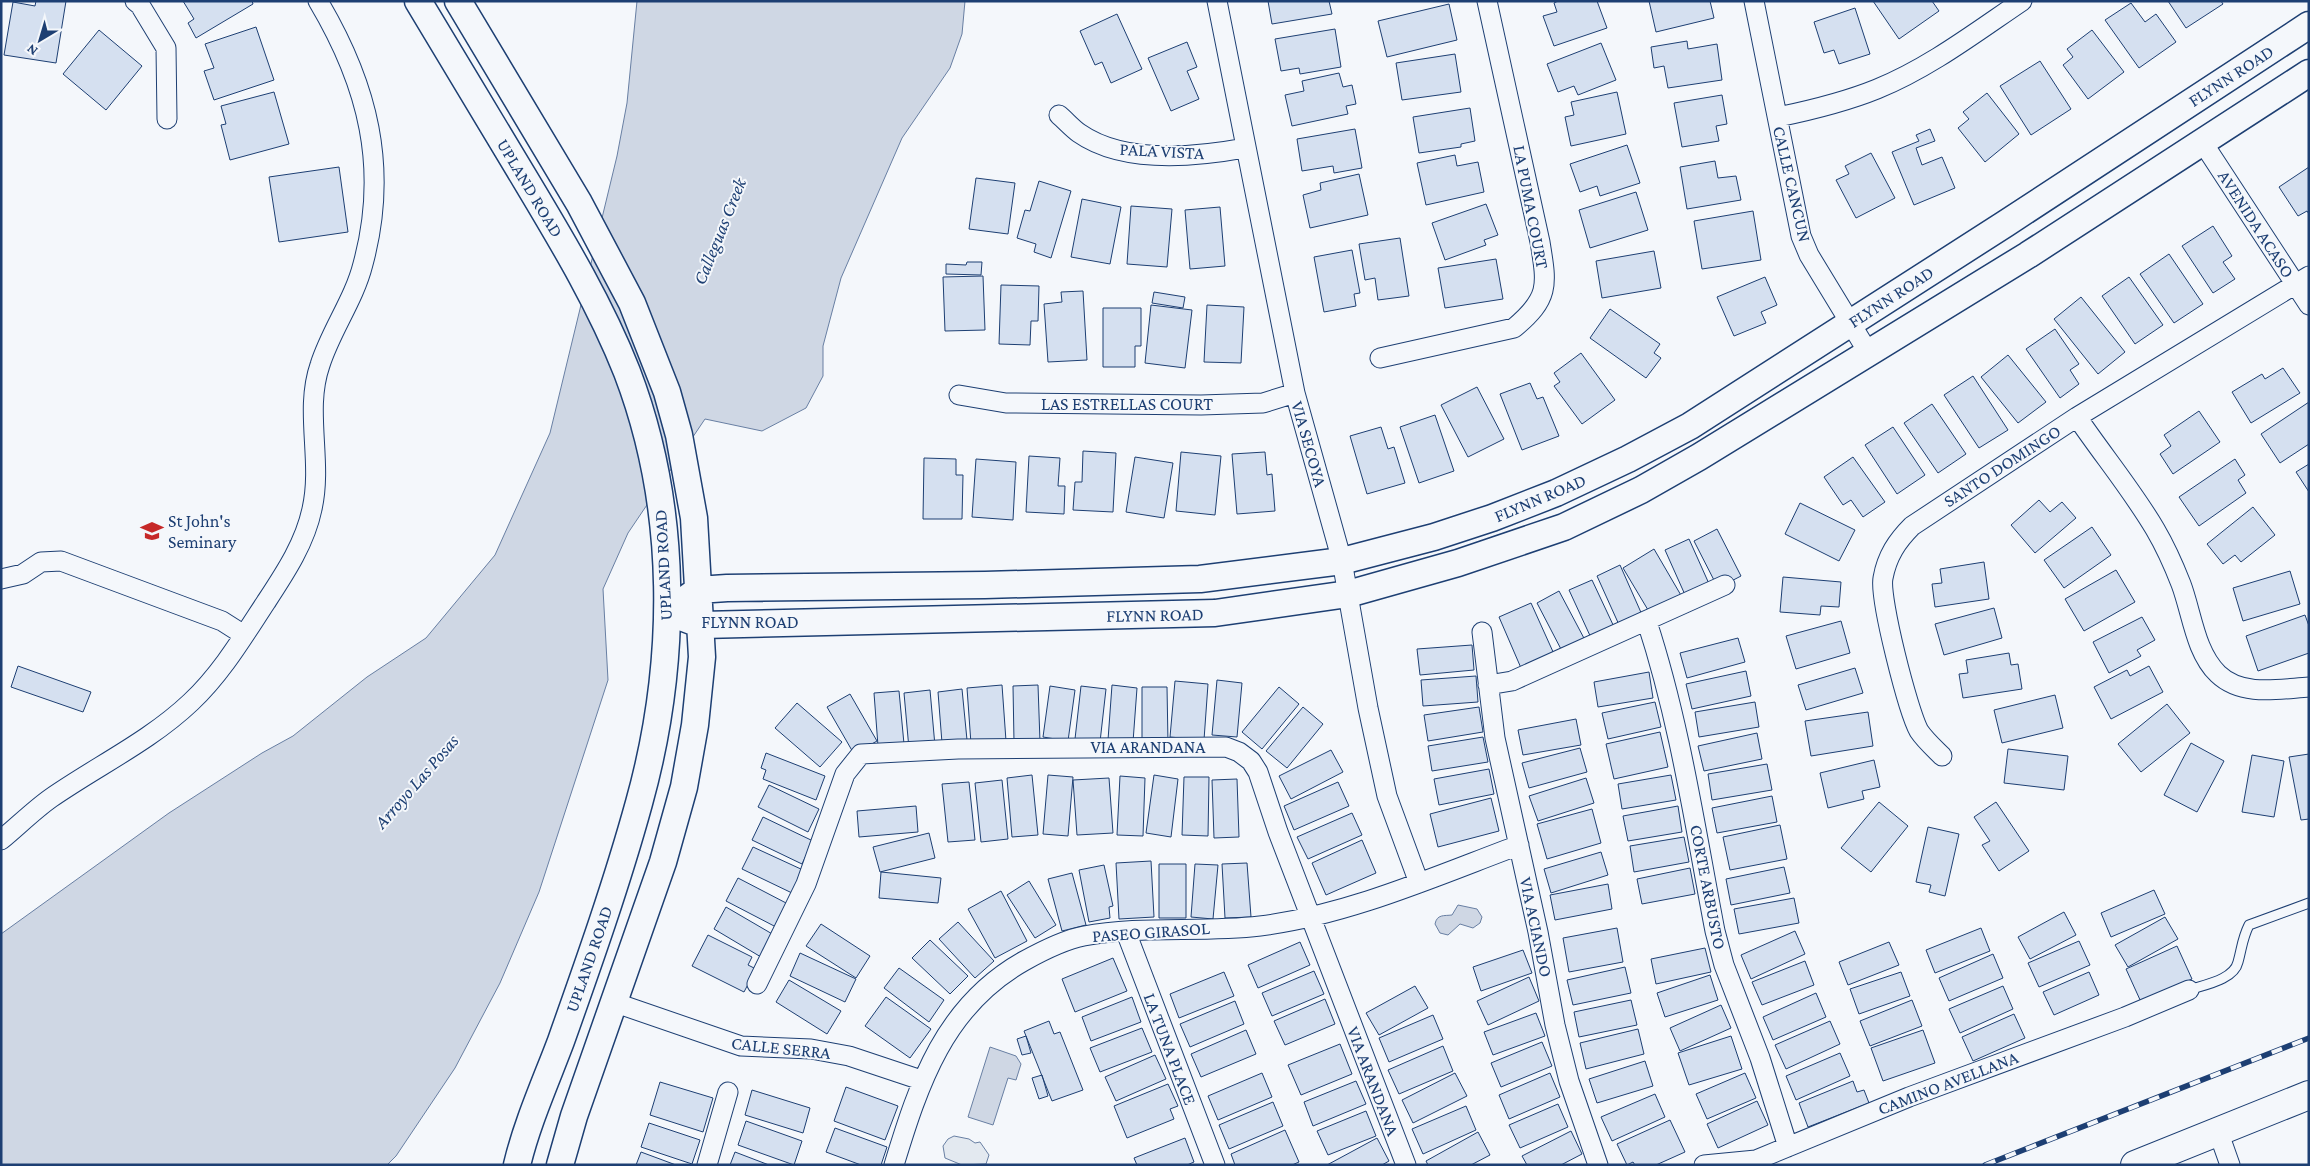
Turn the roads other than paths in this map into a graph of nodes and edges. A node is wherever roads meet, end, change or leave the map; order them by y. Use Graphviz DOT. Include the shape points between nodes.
graph roads {
  1 [pos="135,1"];
  2 [pos="318,1"];
  3 [pos="418,1"];
  4 [pos="458,1"];
  5 [pos="1217,1"];
  6 [pos="1487,1"];
  7 [pos="1754,1"];
  8 [pos="2022,1"];
  9 [pos="2309,25"];
  10 [pos="2309,73"];
  11 [pos="1059,115"];
  12 [pos="1778,117"];
  13 [pos="166,119"];
  14 [pos="2203,143"];
  15 [pos="1245,148"];
  16 [pos="2302,280"];
  17 [pos="2309,305"];
  18 [pos="1850,324"];
  19 [pos="1868,352"];
  20 [pos="1380,358"];
  21 [pos="1295,393"];
  22 [pos="959,395"];
  23 [pos="2076,417"];
  24 [pos="1342,562"];
  25 [pos="1,578"];
  26 [pos="1724,586"];
  27 [pos="698,590"];
  28 [pos="1348,594"];
  29 [pos="668,612"];
  30 [pos="1647,622"];
  31 [pos="702,625"];
  32 [pos="1482,632"];
  33 [pos="244,635"];
  34 [pos="1488,685"];
  35 [pos="2309,687"];
  36 [pos="1942,756"];
  37 [pos="1,840"];
  38 [pos="1519,845"];
  39 [pos="1419,883"];
  40 [pos="2309,903"];
  41 [pos="1312,917"];
  42 [pos="1126,932"];
  43 [pos="757,984"];
  44 [pos="2188,990"];
  45 [pos="613,1002"];
  46 [pos="921,1080"];
  47 [pos="728,1092"];
  48 [pos="2309,1095"];
  49 [pos="2218,1131"];
  50 [pos="1788,1147"];
  51 [pos="517,1165"];
  52 [pos="560,1165"];
  53 [pos="707,1165"];
  54 [pos="894,1165"];
  55 [pos="1215,1165"];
  56 [pos="1406,1165"];
  57 [pos="1598,1165"];
  58 [pos="1704,1165"];
  59 [pos="2135,1165"];
  60 [pos="2230,1165"];
  1 -- 13 [label="street" via="166,48"];
  2 -- 33 [label="street" via="359,84 370,123 375,159 373,214 363,265 348,306 319,366 313,398 316,475 312,509 300,545"];
  3 -- 29 [label="main road, UPLAND ROAD" via="561,239 593,296 627,373 643,427 662,514"];
  4 -- 27 [label="main road, UPLAND ROAD" via="610,257 650,344 679,435 694,518"];
  5 -- 15 [label="street, VIA SECOYA"];
  6 -- 20 [label="street, LA PUMA COURT" via="1540,242 1546,279 1542,298 1532,313 1514,328"];
  7 -- 12 [label="street, CALLE CANCUN"];
  8 -- 12 [label="street" via="1922,67 1879,88 1839,103"];
  9 -- 18 [label="main road, FLYNN ROAD"];
  10 -- 14 [label="main road, FLYNN ROAD"];
  11 -- 15 [label="street, PALA VISTA" via="1079,133 1116,151 1211,154"];
  12 -- 18 [label="street, CALLE CANCUN" via="1801,236"];
  14 -- 16 [label="street, AVENIDA ACASO"];
  14 -- 19 [label="main road, FLYNN ROAD"];
  15 -- 21 [label="street, VIA SECOYA"];
  16 -- 17 [label="street, AVENIDA ACASO"];
  16 -- 23 [label="street, SANTO DOMINGO"];
  18 -- 19 [label="street, CALLE CANCUN"];
  18 -- 24 [label="main road, FLYNN ROAD" via="1690,426 1556,493 1442,535"];
  19 -- 28 [label="main road, FLYNN ROAD" via="1699,458 1564,526 1458,563"];
  21 -- 22 [label="street, LAS ESTRELLAS COURT" via="1263,403 1201,405 1006,403"];
  21 -- 24 [label="street, VIA SECOYA"];
  23 -- 35 [label="street" via="2155,529 2181,583 2200,646 2219,675 2236,686 2256,690"];
  23 -- 36 [label="street, SANTO DOMINGO" via="1912,526 1888,558 1882,581 1900,672 1919,731"];
  24 -- 27 [label="main road, FLYNN ROAD" via="1200,579"];
  24 -- 28 [label="street, VIA SECOYA"];
  25 -- 33 [label="street" via="23,574 41,562 61,561 222,620"];
  26 -- 30 [label="street"];
  27 -- 29 [label="main road, FLYNN ROAD"];
  27 -- 31 [label="main road, UPLAND ROAD"];
  28 -- 31 [label="main road, FLYNN ROAD" via="1215,614"];
  28 -- 39 [label="street, VIA SECOYA" via="1387,796"];
  29 -- 31 [label="main road, FLYNN ROAD"];
  29 -- 51 [label="main road, UPLAND ROAD" via="661,692 639,802"];
  30 -- 34 [label="street" via="1512,682"];
  30 -- 50 [label="street, CORTE ARBUSTO" via="1675,719 1715,932"];
  31 -- 45 [label="main road, UPLAND ROAD" via="701,681 684,787 663,862"];
  32 -- 34 [label="street, VIA ACIANDO"];
  33 -- 37 [label="street" via="219,671 192,701 158,730 50,799"];
  34 -- 38 [label="street, VIA ACIANDO" via="1495,738"];
  38 -- 39 [label="street, PASEO GIRASOL"];
  38 -- 57 [label="street, VIA ACIANDO" via="1564,1062"];
  39 -- 41 [label="street, PASEO GIRASOL"];
  40 -- 44 [label="lane" via="2249,925 2241,941 2238,965 2224,978"];
  41 -- 42 [label="street, PASEO GIRASOL" via="1259,926"];
  41 -- 43 [label="street, VIA ARANDANA" via="1258,772 1245,756 1226,747 861,754 845,774 806,884"];
  41 -- 56 [label="street, VIA ARANDANA"];
  42 -- 46 [label="street, PASEO GIRASOL" via="1082,936 1041,951 1008,970 972,999 947,1032"];
  42 -- 55 [label="street, LA TUNA PLACE"];
  44 -- 50 [label="street, CAMINO AVELLANA"];
  45 -- 46 [label="street, CALLE SERRA" via="741,1046 811,1049 849,1056"];
  45 -- 52 [label="main road, UPLAND ROAD"];
  46 -- 54 [label="street, PASEO GIRASOL"];
  47 -- 53 [label="street"];
  48 -- 49 [label="main road"];
  49 -- 59 [label="main road"];
  49 -- 60 [label="street"];
  50 -- 58 [label="street, CAMINO AVELLANA" via="1756,1160"];
}
